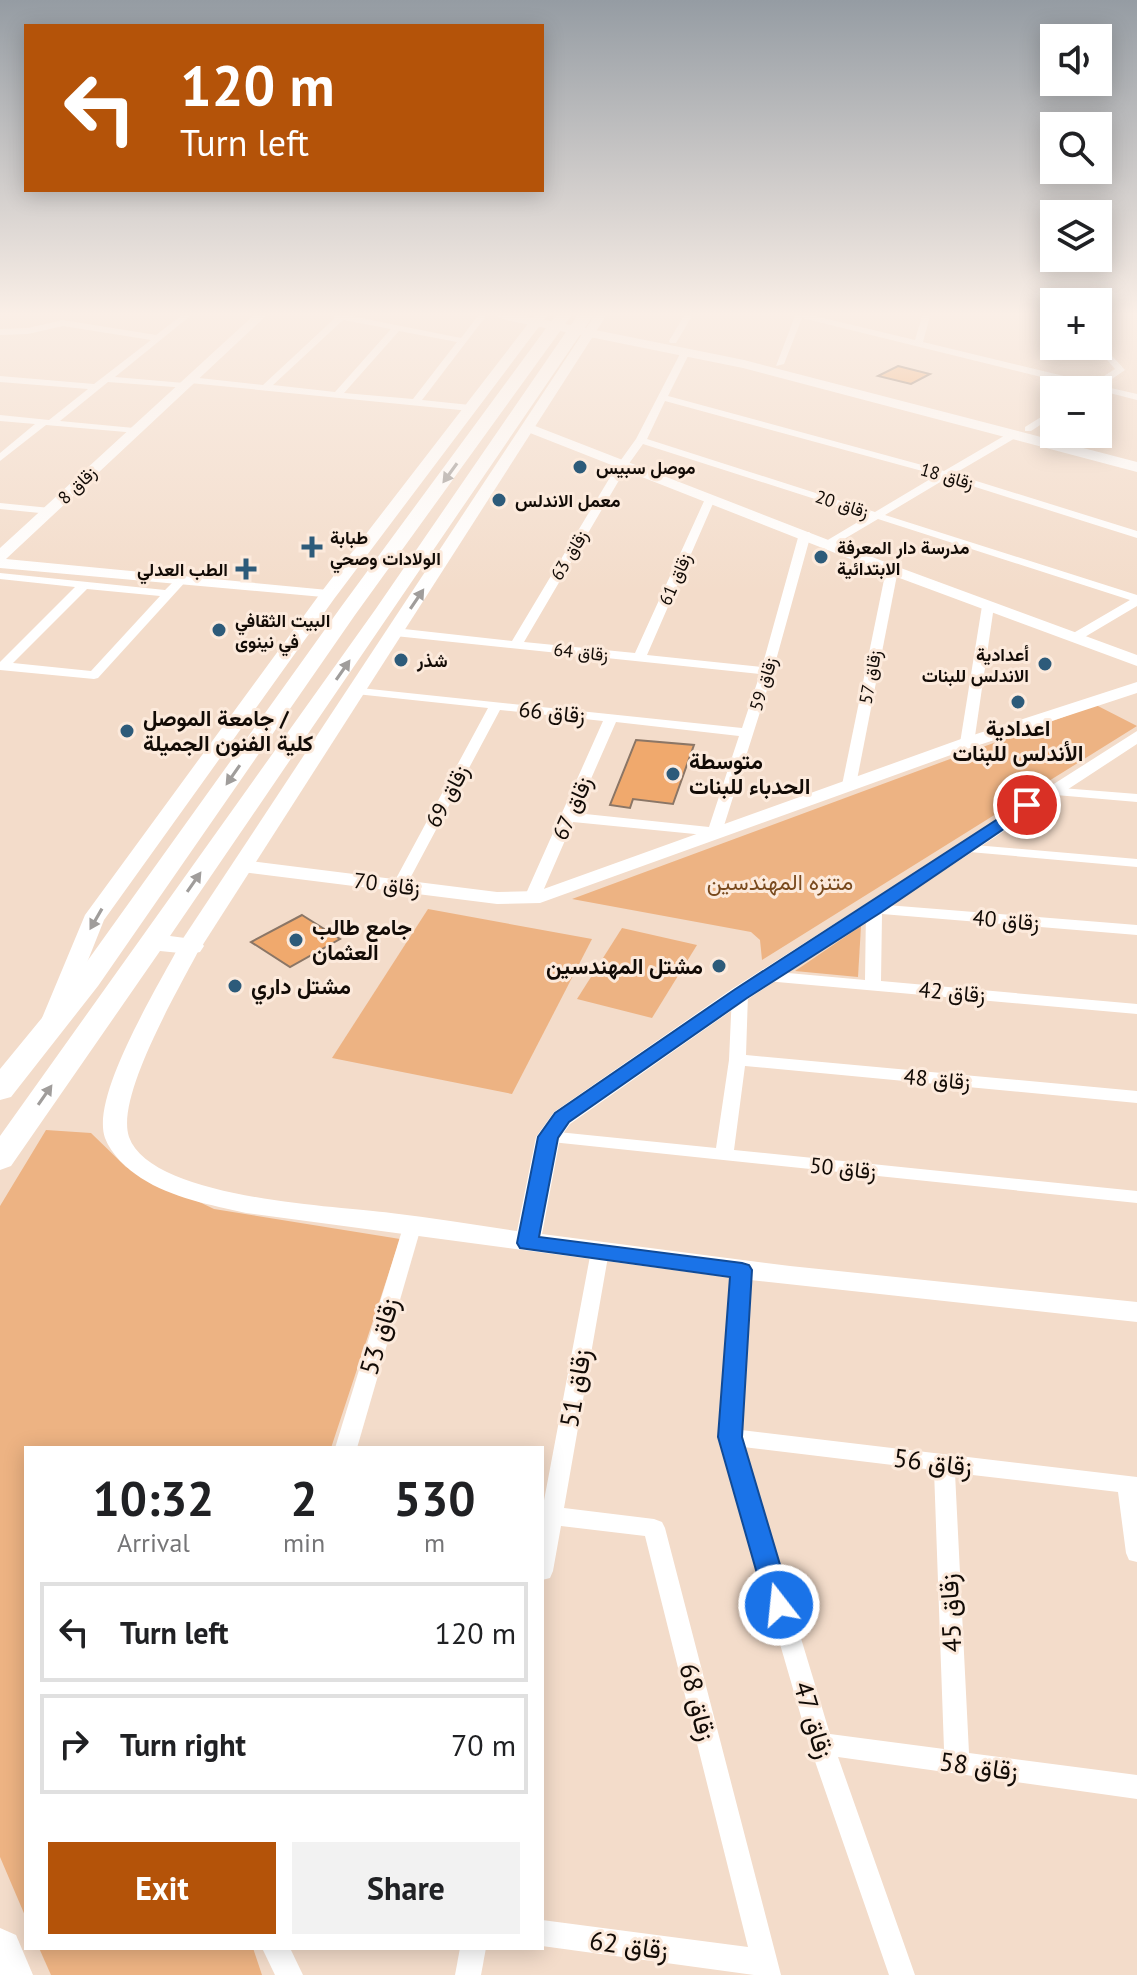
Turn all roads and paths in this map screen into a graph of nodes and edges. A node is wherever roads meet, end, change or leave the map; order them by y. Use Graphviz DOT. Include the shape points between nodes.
graph roads {
  1 [pos="66,408"];
  2 [pos="159,408"];
  3 [pos="470,408"];
  4 [pos="495,408"];
  5 [pos="500,408"];
  6 [pos="534,408"];
  7 [pos="657,408"];
  8 [pos="703,408"];
  9 [pos="923,408"];
  10 [pos="936,408"];
  11 [pos="0,418"];
  12 [pos="1040,420"];
  13 [pos="48,422"];
  14 [pos="530,428"];
  15 [pos="134,431"];
  16 [pos="1020,432"];
  17 [pos="641,440"];
  18 [pos="1137,457"];
  19 [pos="0,458"];
  20 [pos="623,464"];
  21 [pos="1137,467"];
  22 [pos="947,475"];
  23 [pos="710,499"];
  24 [pos="0,506"];
  25 [pos="50,511"];
  26 [pos="880,516"];
  27 [pos="805,534"];
  28 [pos="1137,535"];
  29 [pos="830,543"];
  30 [pos="0,556"];
  31 [pos="0,563"];
  32 [pos="892,570"];
  33 [pos="0,576"];
  34 [pos="182,579"];
  35 [pos="84,585"];
  36 [pos="169,594"];
  37 [pos="328,595"];
  38 [pos="1137,600"];
  39 [pos="988,606"];
  40 [pos="395,632"];
  41 [pos="1074,638"];
  42 [pos="516,645"];
  43 [pos="639,658"];
  44 [pos="1137,661"];
  45 [pos="2,666"];
  46 [pos="767,671"];
  47 [pos="1137,687"];
  48 [pos="356,690"];
  49 [pos="1107,696"];
  50 [pos="1137,696"];
  51 [pos="496,706"];
  52 [pos="611,718"];
  53 [pos="748,733"];
  54 [pos="1137,736"];
  55 [pos="967,743"];
  56 [pos="849,785"];
  57 [pos="1049,791"];
  58 [pos="1137,798"];
  59 [pos="569,817"];
  60 [pos="715,832"];
  61 [pos="963,848"];
  62 [pos="1137,863"];
  63 [pos="242,866"];
  64 [pos="399,886"];
  65 [pos="532,898"];
  66 [pos="874,909"];
  67 [pos="1137,930"];
  68 [pos="153,942"];
  69 [pos="190,946"];
  70 [pos="766,976"];
  71 [pos="873,986"];
  72 [pos="740,994"];
  73 [pos="1137,1009"];
  74 [pos="54,1019"];
  75 [pos="737,1060"];
  76 [pos="0,1090"];
  77 [pos="1137,1097"];
  78 [pos="548,1137"];
  79 [pos="724,1155"];
  80 [pos="0,1159"];
  81 [pos="1137,1197"];
  82 [pos="413,1224"];
  83 [pos="528,1243"];
  84 [pos="600,1251"];
  85 [pos="742,1270"];
  86 [pos="1137,1312"];
  87 [pos="730,1437"];
  88 [pos="347,1446"];
  89 [pos="944,1463"];
  90 [pos="1133,1486"];
  91 [pos="552,1516"];
  92 [pos="1137,1553"];
  93 [pos="544,1560"];
  94 [pos="821,1744"];
  95 [pos="957,1763"];
  96 [pos="1137,1787"];
  97 [pos="544,1933"];
  98 [pos="276,1950"];
  99 [pos="473,1950"];
  100 [pos="0,1951"];
  101 [pos="766,1969"];
  102 [pos="10,1975"];
  103 [pos="290,1975"];
  104 [pos="468,1975"];
  105 [pos="902,1975"];
  1 -- 13 [label="street"];
  2 -- 15 [label="street, زقاق 8"];
  3 -- 37 [label="main road"];
  4 -- 74 [label="highway, one-way" via="88,980"];
  68 -- 5 [label="highway, one-way"];
  6 -- 14 [label="main road"];
  7 -- 17 [label="street"];
  8 -- 22 [label="street, زقاق 18"];
  9 -- 16 [label="main road"];
  10 -- 16 [label="main road"];
  11 -- 13 [label="street"];
  12 -- 16 [label="street"];
  13 -- 15 [label="street"];
  13 -- 19 [label="street"];
  14 -- 20 [label="street"];
  40 -- 14 [label="main road, one-way"];
  15 -- 25 [label="street, زقاق 8"];
  16 -- 18 [label="main road"];
  16 -- 21 [label="main road"];
  16 -- 22 [label="street"];
  17 -- 20 [label="street, زقاق 63"];
  17 -- 26 [label="street, زقاق 20"];
  20 -- 23 [label="street"];
  20 -- 42 [label="street, زقاق 63"];
  22 -- 26 [label="street"];
  22 -- 28 [label="street, زقاق 18"];
  23 -- 27 [label="street"];
  23 -- 43 [label="street, زقاق 61"];
  24 -- 25 [label="street"];
  25 -- 30 [label="street, زقاق 8"];
  26 -- 29 [label="street"];
  26 -- 38 [label="street, زقاق 20"];
  27 -- 29 [label="street"];
  27 -- 46 [label="street, زقاق 59"];
  29 -- 32 [label="street"];
  31 -- 34 [label="street"];
  32 -- 39 [label="street"];
  32 -- 56 [label="street, زقاق 57"];
  33 -- 35 [label="street"];
  34 -- 36 [label="street"];
  34 -- 37 [label="street"];
  35 -- 36 [label="street"];
  35 -- 45 [label="street"];
  36 -- 45 [label="street" via="94,675"];
  37 -- 74 [label="main road, one-way" via="93,920"];
  38 -- 41 [label="street"];
  39 -- 41 [label="street"];
  39 -- 55 [label="street"];
  40 -- 42 [label="street, زقاق 64"];
  40 -- 48 [label="main road"];
  41 -- 44 [label="street"];
  42 -- 43 [label="street, زقاق 64"];
  43 -- 46 [label="street, زقاق 64"];
  46 -- 53 [label="street, زقاق 59"];
  47 -- 49 [label="street"];
  48 -- 51 [label="street, زقاق 66"];
  48 -- 63 [label="main road"];
  49 -- 50 [label="street"];
  49 -- 55 [label="street"];
  51 -- 52 [label="street, زقاق 66"];
  51 -- 64 [label="street, زقاق 69"];
  52 -- 53 [label="street, زقاق 66"];
  52 -- 59 [label="street, زقاق 67"];
  53 -- 60 [label="street, زقاق 59"];
  54 -- 57 [label="street"];
  55 -- 56 [label="street"];
  56 -- 60 [label="street"];
  57 -- 58 [label="street"];
  57 -- 61 [label="street"];
  59 -- 60 [label="street"];
  59 -- 65 [label="street, زقاق 67"];
  60 -- 65 [label="street"];
  61 -- 62 [label="street"];
  61 -- 66 [label="street"];
  63 -- 64 [label="street, زقاق 70"];
  63 -- 69 [label="main road"];
  64 -- 65 [label="street, زقاق 70"];
  66 -- 67 [label="street, زقاق 40"];
  66 -- 70 [label="street"];
  66 -- 71 [label="street"];
  68 -- 69 [label="highway"];
  80 -- 68 [label="highway, one-way"];
  69 -- 82 [label="street" via="119,1093 113,1128 124,1150 158,1177 222,1199 275,1210"];
  70 -- 71 [label="street, زقاق 42"];
  70 -- 72 [label="street"];
  71 -- 73 [label="street, زقاق 42"];
  72 -- 75 [label="street"];
  72 -- 78 [label="street" via="562,1118"];
  74 -- 76 [label="highway"];
  75 -- 77 [label="street, زقاق 48"];
  75 -- 79 [label="street"];
  78 -- 79 [label="street, زقاق 50"];
  78 -- 83 [label="street"];
  79 -- 81 [label="street, زقاق 50"];
  82 -- 83 [label="street"];
  82 -- 88 [label="street, زقاق 53"];
  83 -- 84 [label="street"];
  84 -- 85 [label="street"];
  84 -- 91 [label="street, زقاق 51"];
  85 -- 86 [label="street"];
  85 -- 87 [label="street, زقاق 47"];
  87 -- 89 [label="street, زقاق 56"];
  87 -- 94 [label="street, زقاق 47"];
  89 -- 90 [label="street, زقاق 56"];
  89 -- 95 [label="street, زقاق 45"];
  90 -- 92 [label="street"];
  91 -- 93 [label="street, زقاق 51"];
  91 -- 101 [label="street, زقاق 68" via="654,1528"];
  94 -- 95 [label="street, زقاق 58"];
  94 -- 105 [label="street, زقاق 47"];
  95 -- 96 [label="street, زقاق 58"];
  97 -- 101 [label="street, زقاق 62"];
  98 -- 103 [label="street"];
  99 -- 104 [label="street"];
  100 -- 102 [label="highway"];
}
